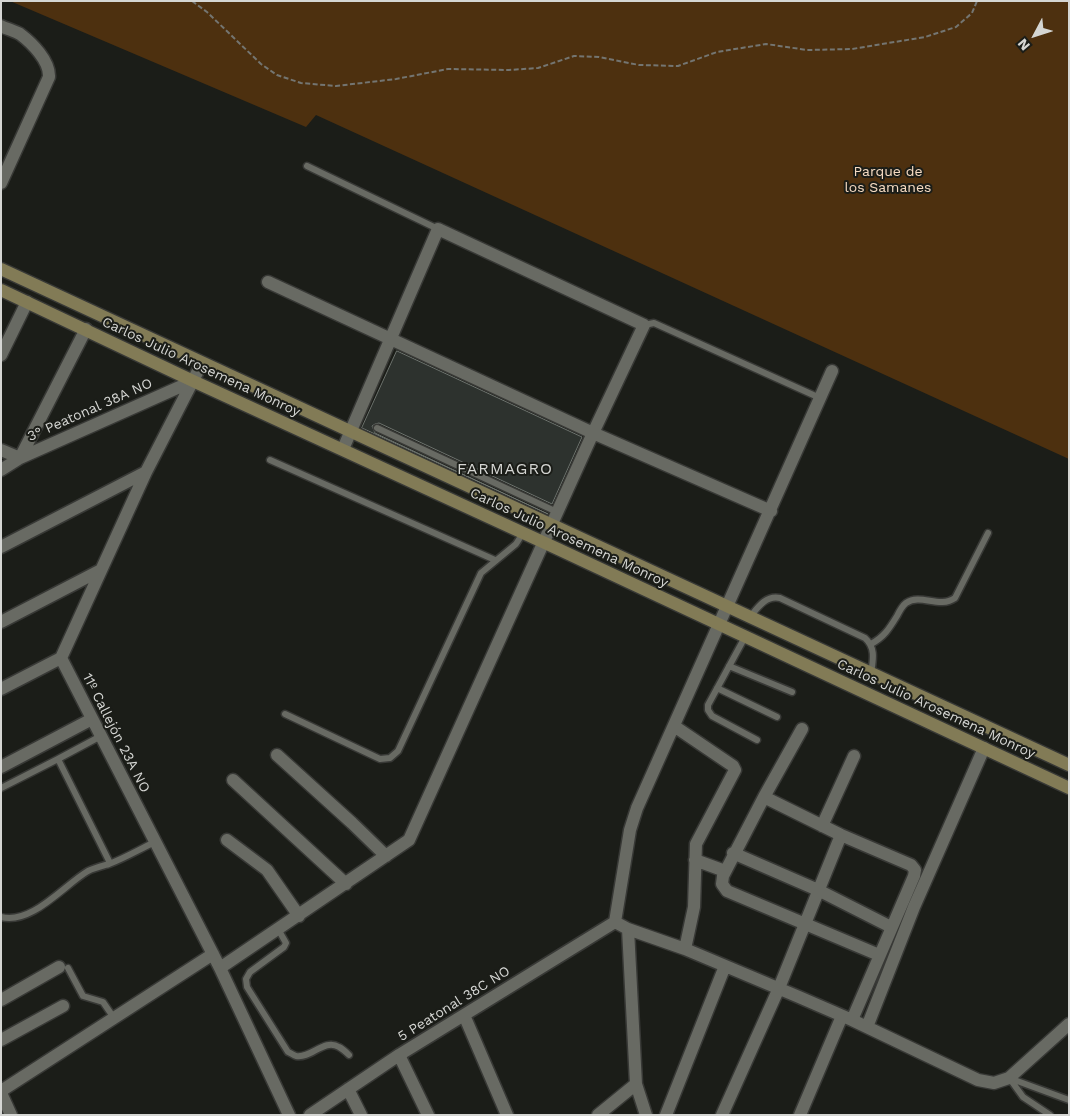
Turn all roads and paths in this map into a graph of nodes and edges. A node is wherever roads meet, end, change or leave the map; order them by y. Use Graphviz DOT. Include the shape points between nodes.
graph roads {
  1 [pos="192,1"];
  2 [pos="977,1"];
  3 [pos="1,26"];
  4 [pos="6,159"];
  5 [pos="307,166"];
  6 [pos="1,183"];
  7 [pos="438,229"];
  8 [pos="1,269"];
  9 [pos="268,282"];
  10 [pos="1,290"];
  11 [pos="27,302"];
  12 [pos="644,325"];
  13 [pos="86,330"];
  14 [pos="391,339"];
  15 [pos="1,355"];
  16 [pos="202,363"];
  17 [pos="832,371"];
  18 [pos="193,381"];
  19 [pos="820,398"];
  20 [pos="377,428"];
  21 [pos="350,432"];
  22 [pos="592,434"];
  23 [pos="343,449"];
  24 [pos="1,450"];
  25 [pos="20,458"];
  26 [pos="270,460"];
  27 [pos="1,470"];
  28 [pos="146,472"];
  29 [pos="771,511"];
  30 [pos="557,512"];
  31 [pos="551,525"];
  32 [pos="523,533"];
  33 [pos="988,533"];
  34 [pos="543,543"];
  35 [pos="1,547"];
  36 [pos="495,560"];
  37 [pos="101,570"];
  38 [pos="726,607"];
  39 [pos="750,617"];
  40 [pos="1,622"];
  41 [pos="718,624"];
  42 [pos="746,637"];
  43 [pos="871,644"];
  44 [pos="61,658"];
  45 [pos="729,666"];
  46 [pos="871,674"];
  47 [pos="717,688"];
  48 [pos="1,689"];
  49 [pos="792,692"];
  50 [pos="285,714"];
  51 [pos="777,717"];
  52 [pos="92,719"];
  53 [pos="674,726"];
  54 [pos="802,729"];
  55 [pos="101,736"];
  56 [pos="757,740"];
  57 [pos="984,748"];
  58 [pos="277,755"];
  59 [pos="854,756"];
  60 [pos="58,759"];
  61 [pos="1069,765"];
  62 [pos="1,767"];
  63 [pos="233,780"];
  64 [pos="1,788"];
  65 [pos="1069,788"];
  66 [pos="764,797"];
  67 [pos="822,826"];
  68 [pos="841,835"];
  69 [pos="227,840"];
  70 [pos="155,842"];
  71 [pos="733,853"];
  72 [pos="386,856"];
  73 [pos="695,860"];
  74 [pos="110,863"];
  75 [pos="725,871"];
  76 [pos="346,884"];
  77 [pos="818,890"];
  78 [pos="299,916"];
  79 [pos="1,917"];
  80 [pos="615,922"];
  81 [pos="804,924"];
  82 [pos="891,927"];
  83 [pos="278,929"];
  84 [pos="628,929"];
  85 [pos="685,948"];
  86 [pos="213,954"];
  87 [pos="879,954"];
  88 [pos="725,966"];
  89 [pos="63,967"];
  90 [pos="220,968"];
  91 [pos="779,988"];
  92 [pos="1,1000"];
  93 [pos="63,1006"];
  94 [pos="464,1014"];
  95 [pos="114,1018"];
  96 [pos="847,1018"];
  97 [pos="1069,1024"];
  98 [pos="867,1027"];
  99 [pos="1,1040"];
  100 [pos="349,1055"];
  101 [pos="399,1055"];
  102 [pos="1009,1078"];
  103 [pos="636,1084"];
  104 [pos="348,1089"];
  105 [pos="1,1092"];
  106 [pos="1069,1100"];
  107 [pos="11,1115"];
  108 [pos="289,1115"];
  109 [pos="310,1115"];
  110 [pos="361,1115"];
  111 [pos="428,1115"];
  112 [pos="507,1115"];
  113 [pos="598,1115"];
  114 [pos="646,1115"];
  115 [pos="666,1115"];
  116 [pos="722,1115"];
  117 [pos="800,1115"];
  118 [pos="1050,1115"];
  1 -- 2 [label="path" via="277,75 300,83 336,86 448,69 538,68 574,56 599,57 639,66 678,66 718,52 766,44 807,50 852,49 925,37 956,27 972,13"];
  3 -- 4 [label="street" via="31,44 50,72"];
  4 -- 6 [label="street"];
  5 -- 7 [label="lane"];
  7 -- 12 [label="street"];
  7 -- 14 [label="street"];
  8 -- 16 [label="main road, Carlos Julio Arosemena Monroy"];
  9 -- 14 [label="street"];
  10 -- 11 [label="main road, Carlos Julio Arosemena Monroy"];
  11 -- 13 [label="main road, Carlos Julio Arosemena Monroy"];
  11 -- 15 [label="street"];
  12 -- 19 [label="lane" via="654,323"];
  12 -- 22 [label="street"];
  13 -- 18 [label="main road, Carlos Julio Arosemena Monroy"];
  13 -- 25 [label="street"];
  14 -- 21 [label="street"];
  14 -- 22 [label="street"];
  16 -- 18 [label="street"];
  16 -- 21 [label="main road, Carlos Julio Arosemena Monroy"];
  17 -- 19 [label="street"];
  18 -- 23 [label="main road, Carlos Julio Arosemena Monroy"];
  18 -- 25 [label="street, 3° Peatonal 38A NO"];
  18 -- 28 [label="street"];
  19 -- 29 [label="street"];
  20 -- 30 [label="lane"];
  21 -- 23 [label="street"];
  21 -- 31 [label="main road, Carlos Julio Arosemena Monroy"];
  22 -- 29 [label="street"];
  22 -- 30 [label="street"];
  23 -- 32 [label="main road, Carlos Julio Arosemena Monroy"];
  24 -- 25 [label="street"];
  25 -- 27 [label="street, 3° Peatonal 38A NO"];
  26 -- 36 [label="lane"];
  28 -- 35 [label="street"];
  28 -- 37 [label="street"];
  29 -- 38 [label="street"];
  30 -- 31 [label="street"];
  31 -- 34 [label="street"];
  31 -- 38 [label="main road, Carlos Julio Arosemena Monroy"];
  32 -- 34 [label="main road, Carlos Julio Arosemena Monroy"];
  32 -- 36 [label="lane" via="516,544"];
  33 -- 43 [label="lane" via="955,598 942,603 913,600 906,603 886,633"];
  34 -- 41 [label="main road, Carlos Julio Arosemena Monroy"];
  34 -- 72 [label="street" via="409,840"];
  36 -- 50 [label="lane" via="481,573 398,751 390,758 380,759"];
  37 -- 40 [label="street"];
  37 -- 44 [label="street"];
  38 -- 39 [label="main road, Carlos Julio Arosemena Monroy"];
  38 -- 41 [label="street"];
  39 -- 43 [label="lane" via="766,600 780,598 865,638"];
  39 -- 46 [label="main road, Carlos Julio Arosemena Monroy"];
  41 -- 42 [label="main road, Carlos Julio Arosemena Monroy"];
  41 -- 53 [label="street"];
  42 -- 45 [label="lane"];
  42 -- 57 [label="main road, Carlos Julio Arosemena Monroy"];
  43 -- 46 [label="lane"];
  44 -- 48 [label="street"];
  44 -- 52 [label="street, 11º Callejón 23A NO"];
  45 -- 47 [label="lane"];
  45 -- 49 [label="lane"];
  46 -- 61 [label="main road, Carlos Julio Arosemena Monroy"];
  47 -- 51 [label="lane"];
  47 -- 56 [label="lane" via="708,705 712,716"];
  52 -- 55 [label="street, 11º Callejón 23A NO"];
  52 -- 62 [label="street"];
  53 -- 73 [label="street" via="735,770 696,844"];
  53 -- 80 [label="street" via="630,830"];
  54 -- 66 [label="street"];
  55 -- 60 [label="lane"];
  55 -- 70 [label="street, 11º Callejón 23A NO"];
  57 -- 65 [label="main road, Carlos Julio Arosemena Monroy"];
  57 -- 98 [label="street" via="914,907"];
  58 -- 72 [label="street"];
  59 -- 67 [label="street"];
  60 -- 64 [label="lane"];
  60 -- 74 [label="lane"];
  63 -- 76 [label="street"];
  66 -- 67 [label="street"];
  66 -- 71 [label="street"];
  67 -- 68 [label="street"];
  68 -- 77 [label="street"];
  68 -- 82 [label="street" via="911,865 915,870"];
  69 -- 78 [label="street" via="266,870"];
  70 -- 74 [label="lane"];
  70 -- 86 [label="street, 11º Callejón 23A NO"];
  71 -- 75 [label="street"];
  71 -- 77 [label="street"];
  72 -- 76 [label="street"];
  73 -- 75 [label="street"];
  73 -- 85 [label="street" via="694,907"];
  74 -- 79 [label="lane" via="88,871 34,910 17,917"];
  75 -- 81 [label="street" via="722,884 727,892"];
  76 -- 78 [label="street"];
  77 -- 81 [label="street"];
  77 -- 82 [label="street"];
  78 -- 83 [label="street"];
  80 -- 84 [label="street"];
  80 -- 94 [label="street, 5 Peatonal 38C NO"];
  81 -- 87 [label="street"];
  81 -- 91 [label="street"];
  82 -- 87 [label="street"];
  83 -- 90 [label="street"];
  83 -- 100 [label="lane" via="286,943 284,947 250,972 247,986 288,1052 296,1056 332,1045"];
  84 -- 85 [label="street"];
  84 -- 103 [label="street"];
  85 -- 88 [label="street"];
  86 -- 90 [label="street, 11º Callejón 23A NO"];
  86 -- 95 [label="street"];
  87 -- 96 [label="street"];
  88 -- 91 [label="street"];
  88 -- 115 [label="street"];
  89 -- 92 [label="street"];
  89 -- 95 [label="lane" via="83,996 102,1002"];
  90 -- 108 [label="street, 11º Callejón 23A NO"];
  91 -- 96 [label="street"];
  91 -- 116 [label="street"];
  93 -- 99 [label="street"];
  94 -- 101 [label="street, 5 Peatonal 38C NO"];
  94 -- 112 [label="street"];
  95 -- 105 [label="street"];
  96 -- 98 [label="street"];
  96 -- 117 [label="street"];
  97 -- 102 [label="street"];
  98 -- 102 [label="street" via="978,1080 994,1084"];
  101 -- 104 [label="street, 5 Peatonal 38C NO"];
  101 -- 111 [label="street"];
  102 -- 106 [label="lane"];
  102 -- 118 [label="lane" via="1024,1097"];
  103 -- 113 [label="street"];
  103 -- 114 [label="street"];
  104 -- 109 [label="street, 5 Peatonal 38C NO"];
  104 -- 110 [label="street"];
  105 -- 107 [label="street"];
}
